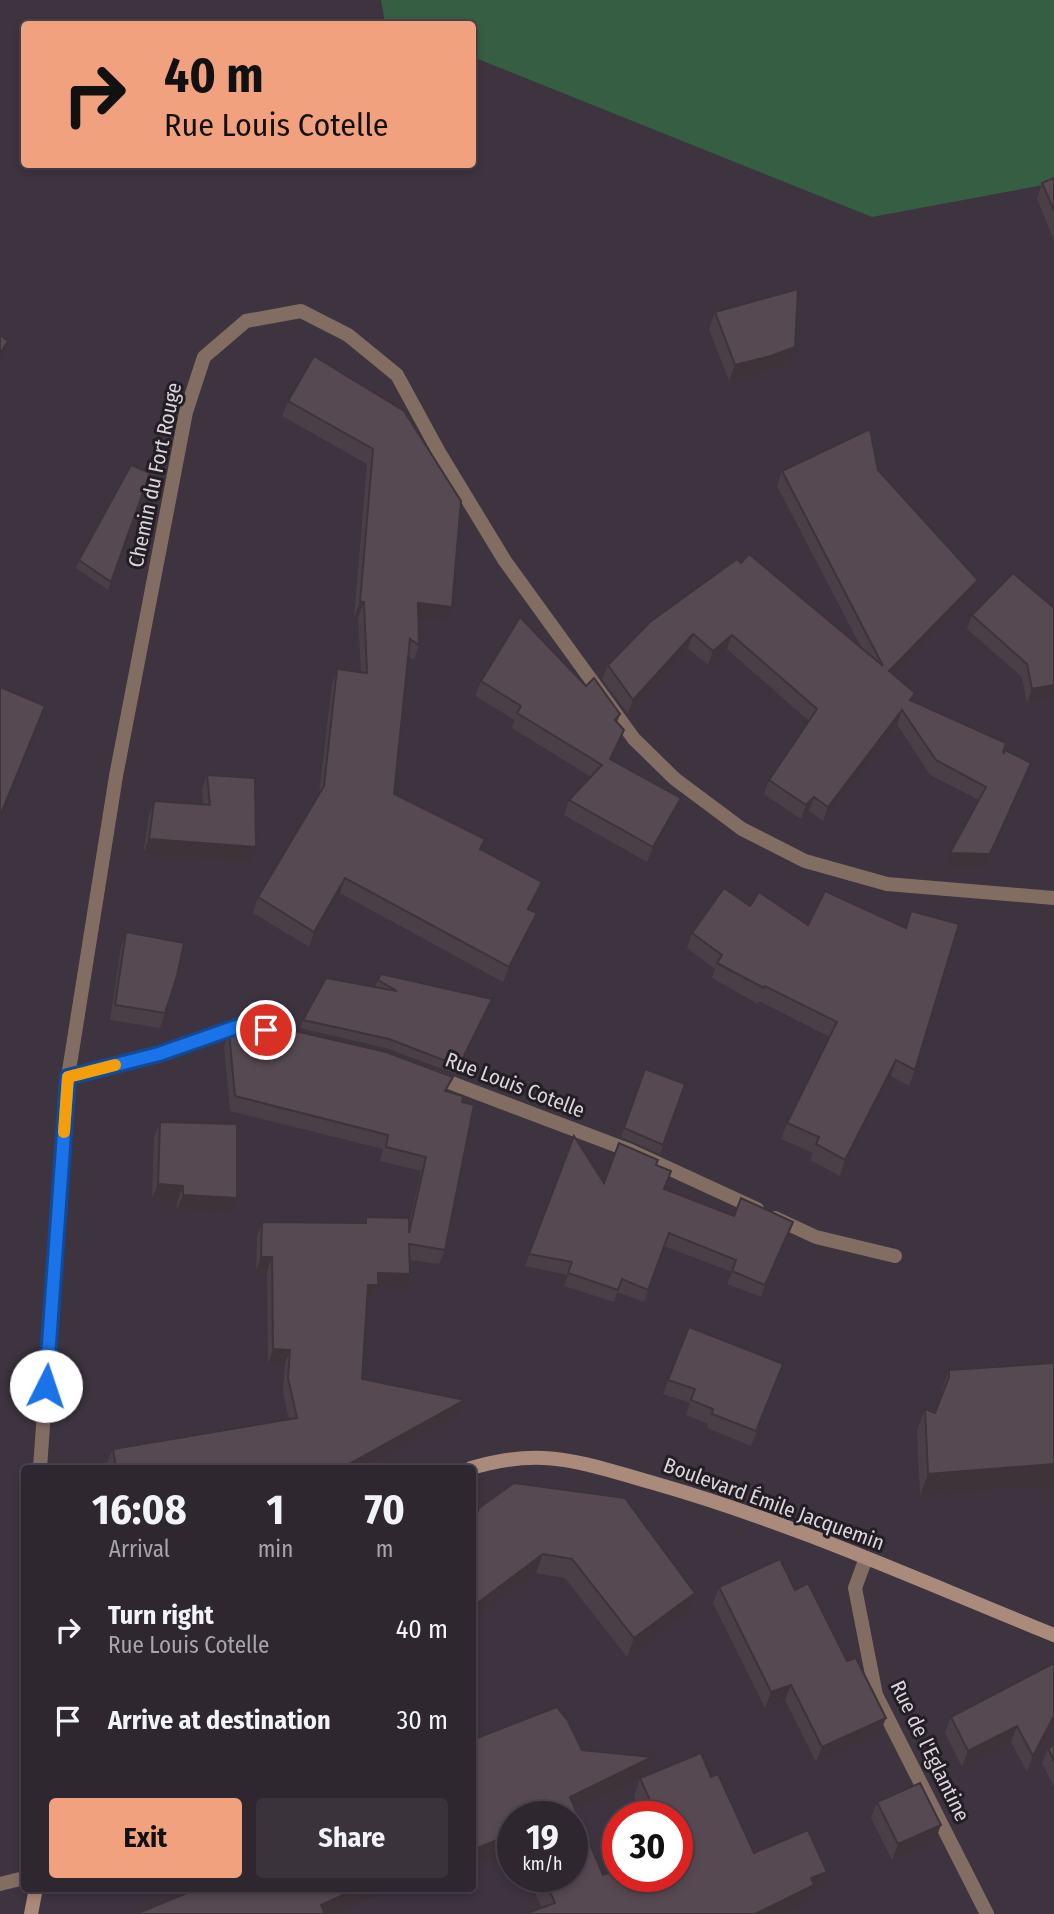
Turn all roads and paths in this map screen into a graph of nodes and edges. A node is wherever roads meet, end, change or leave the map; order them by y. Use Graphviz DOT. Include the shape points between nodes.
graph roads {
  1 [pos="1054,898"];
  2 [pos="307,1040"];
  3 [pos="419,1071"];
  4 [pos="68,1077"];
  5 [pos="895,1256"];
  6 [pos="40,1465"];
  7 [pos="476,1467"];
  8 [pos="866,1558"];
  9 [pos="1054,1635"];
  10 [pos="21,1879"];
  11 [pos="0,1884"];
  12 [pos="35,1892"];
  13 [pos="31,1914"];
  14 [pos="987,1914"];
  1 -- 4 [label="street, Chemin du Fort Rouge" via="887,884 805,861 741,829 675,779 634,739 505,561 397,375 348,335 301,311 246,321 204,358 186,412 116,776"];
  2 -- 4 [label="street" via="242,1025 159,1054"];
  3 -- 5 [label="street, Rue Louis Cotelle" via="631,1151 816,1237"];
  4 -- 6 [label="street, Chemin du Fort Rouge"];
  7 -- 8 [label="main road, Boulevard Émile Jacquemin" via="505,1459 578,1462 692,1494"];
  8 -- 9 [label="main road, Boulevard Émile Jacquemin"];
  8 -- 14 [label="street, Rue de l'Eglantine" via="855,1588 876,1695"];
  10 -- 11 [label="street"];
  12 -- 13 [label="main road"];
}
